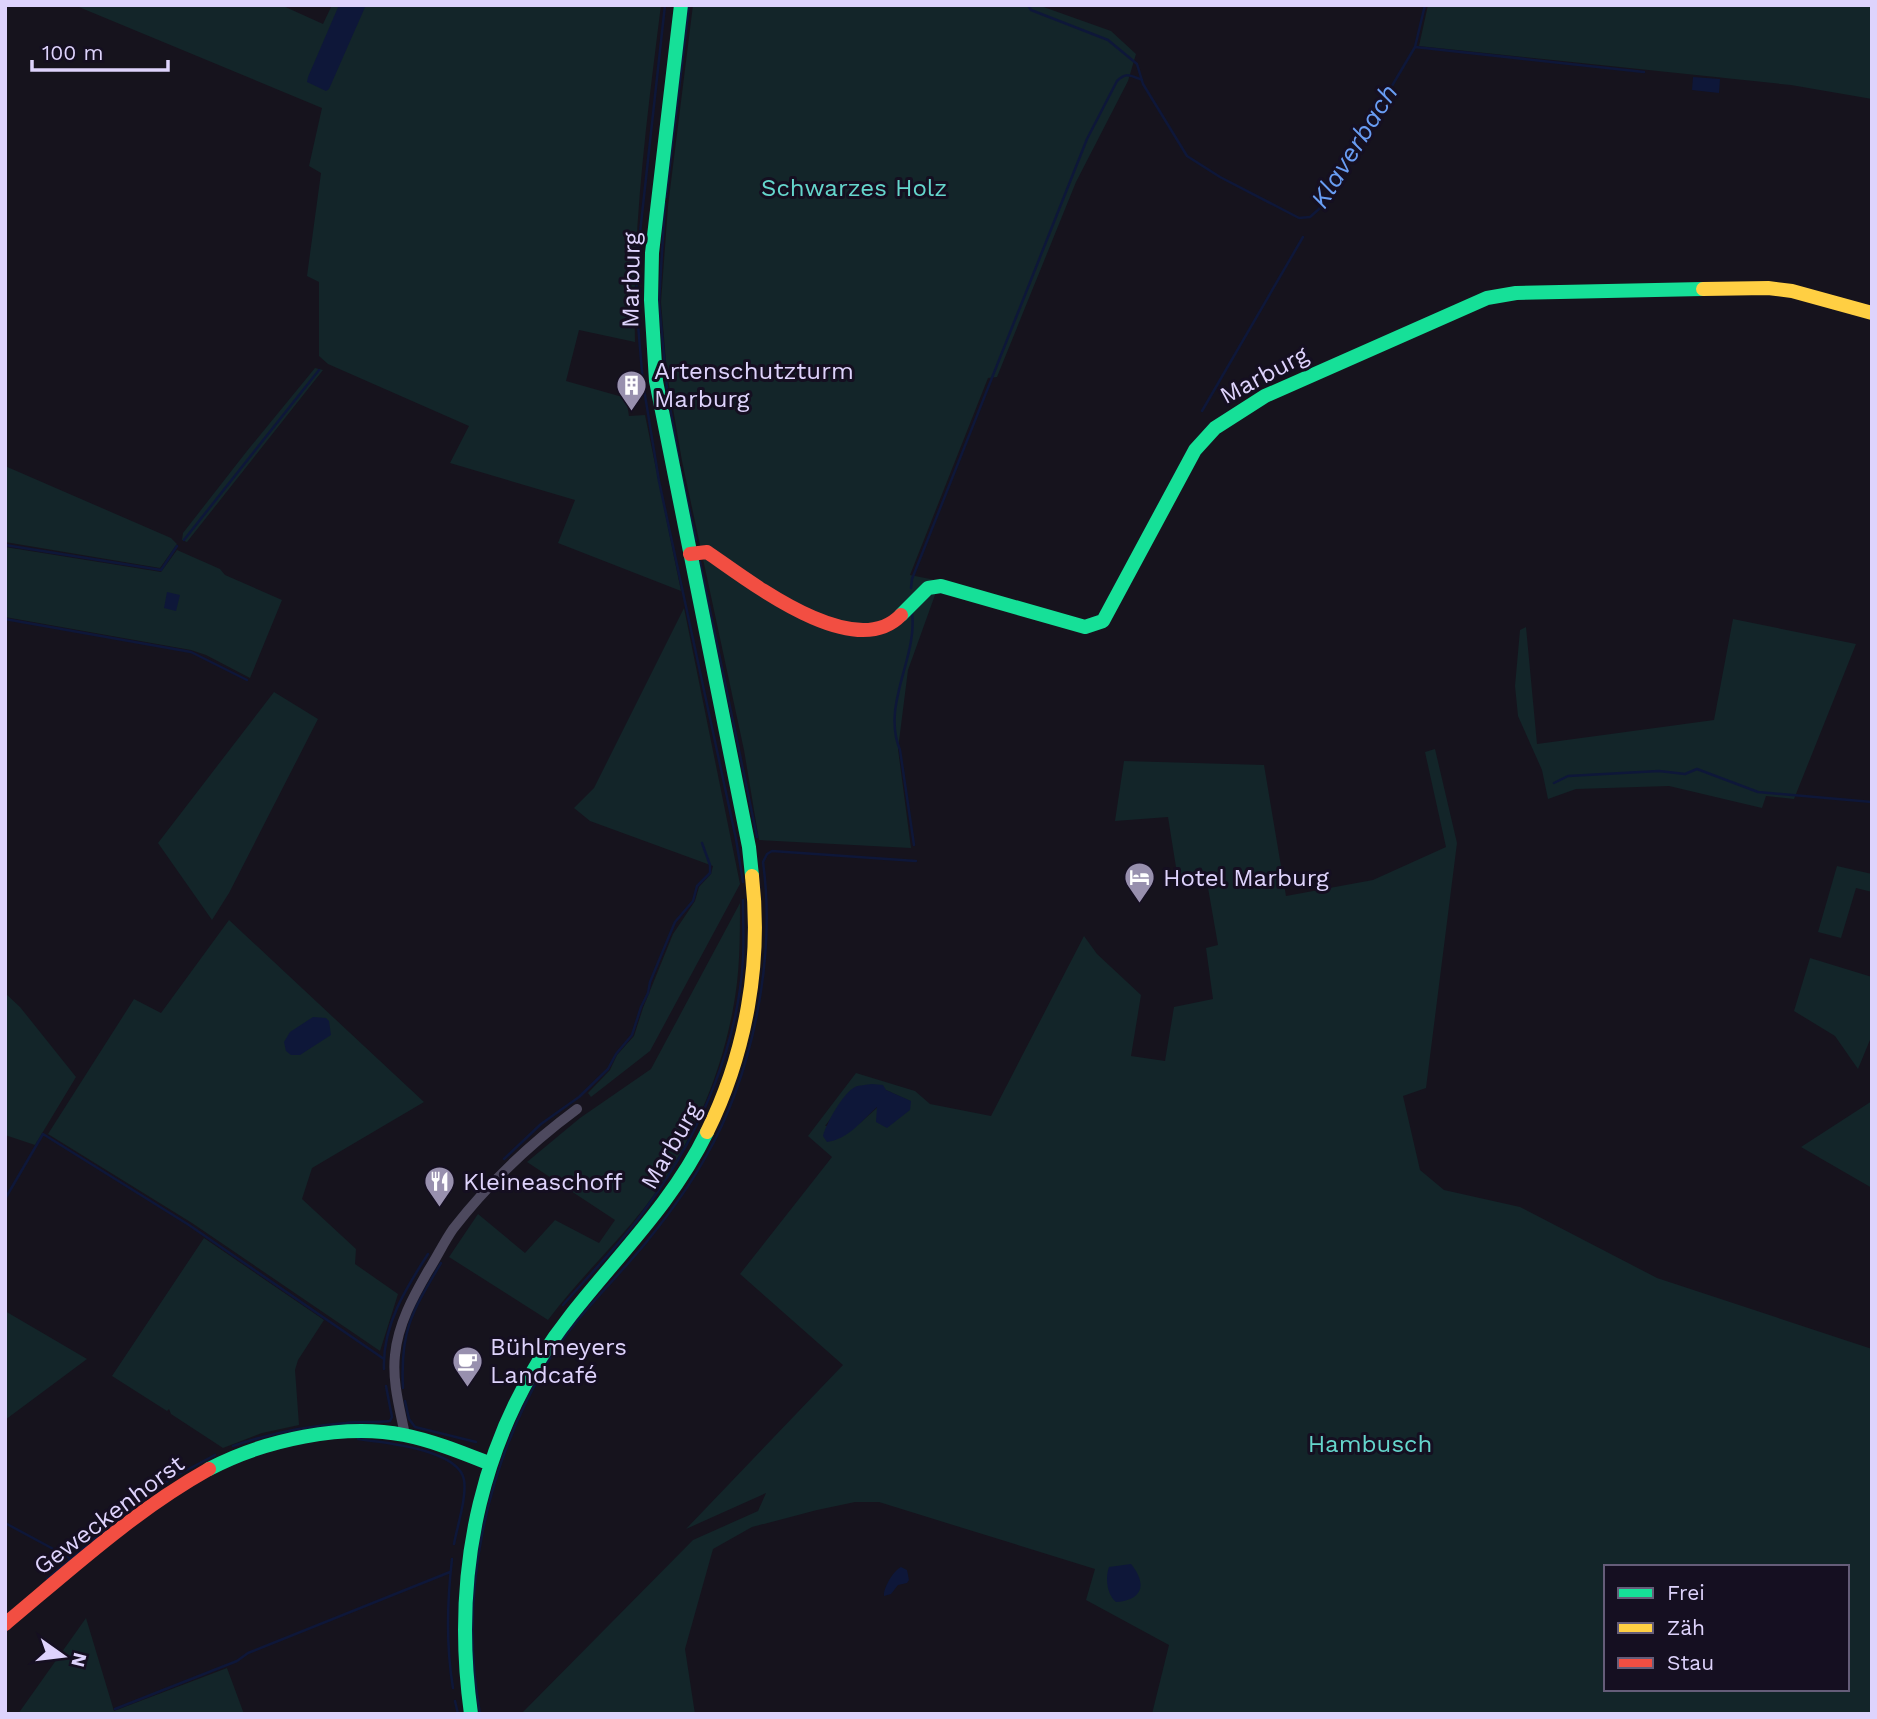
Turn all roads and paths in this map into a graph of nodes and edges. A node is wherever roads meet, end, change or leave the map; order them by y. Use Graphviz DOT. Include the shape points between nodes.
graph roads {
  1 [pos="681,5"];
  2 [pos="1872,313"];
  3 [pos="690,554"];
  4 [pos="576,1109"];
  5 [pos="405,1435"];
  6 [pos="491,1464"];
  7 [pos="5,1624"];
  8 [pos="471,1714"];
  1 -- 3 [label="street, Marburg" via="657,204 651,300 656,381"];
  2 -- 3 [label="street, Marburg" via="1768,288 1516,293 1488,298 1265,396 1216,428 1195,450 1103,621 1085,627 941,586 928,588 896,621 873,629 846,630 771,596 706,552"];
  3 -- 6 [label="street, Marburg" via="750,846 756,948 749,1009 723,1097 696,1154 659,1212 572,1313 539,1359 513,1406"];
  4 -- 5 [label="street" via="505,1171 453,1230 412,1298 395,1356 395,1384"];
  5 -- 6 [label="street, Geweckenhorst"];
  5 -- 7 [label="street, Geweckenhorst" via="339,1432 295,1439 211,1467 131,1521"];
  6 -- 8 [label="street, Marburg" via="463,1607"];
}
